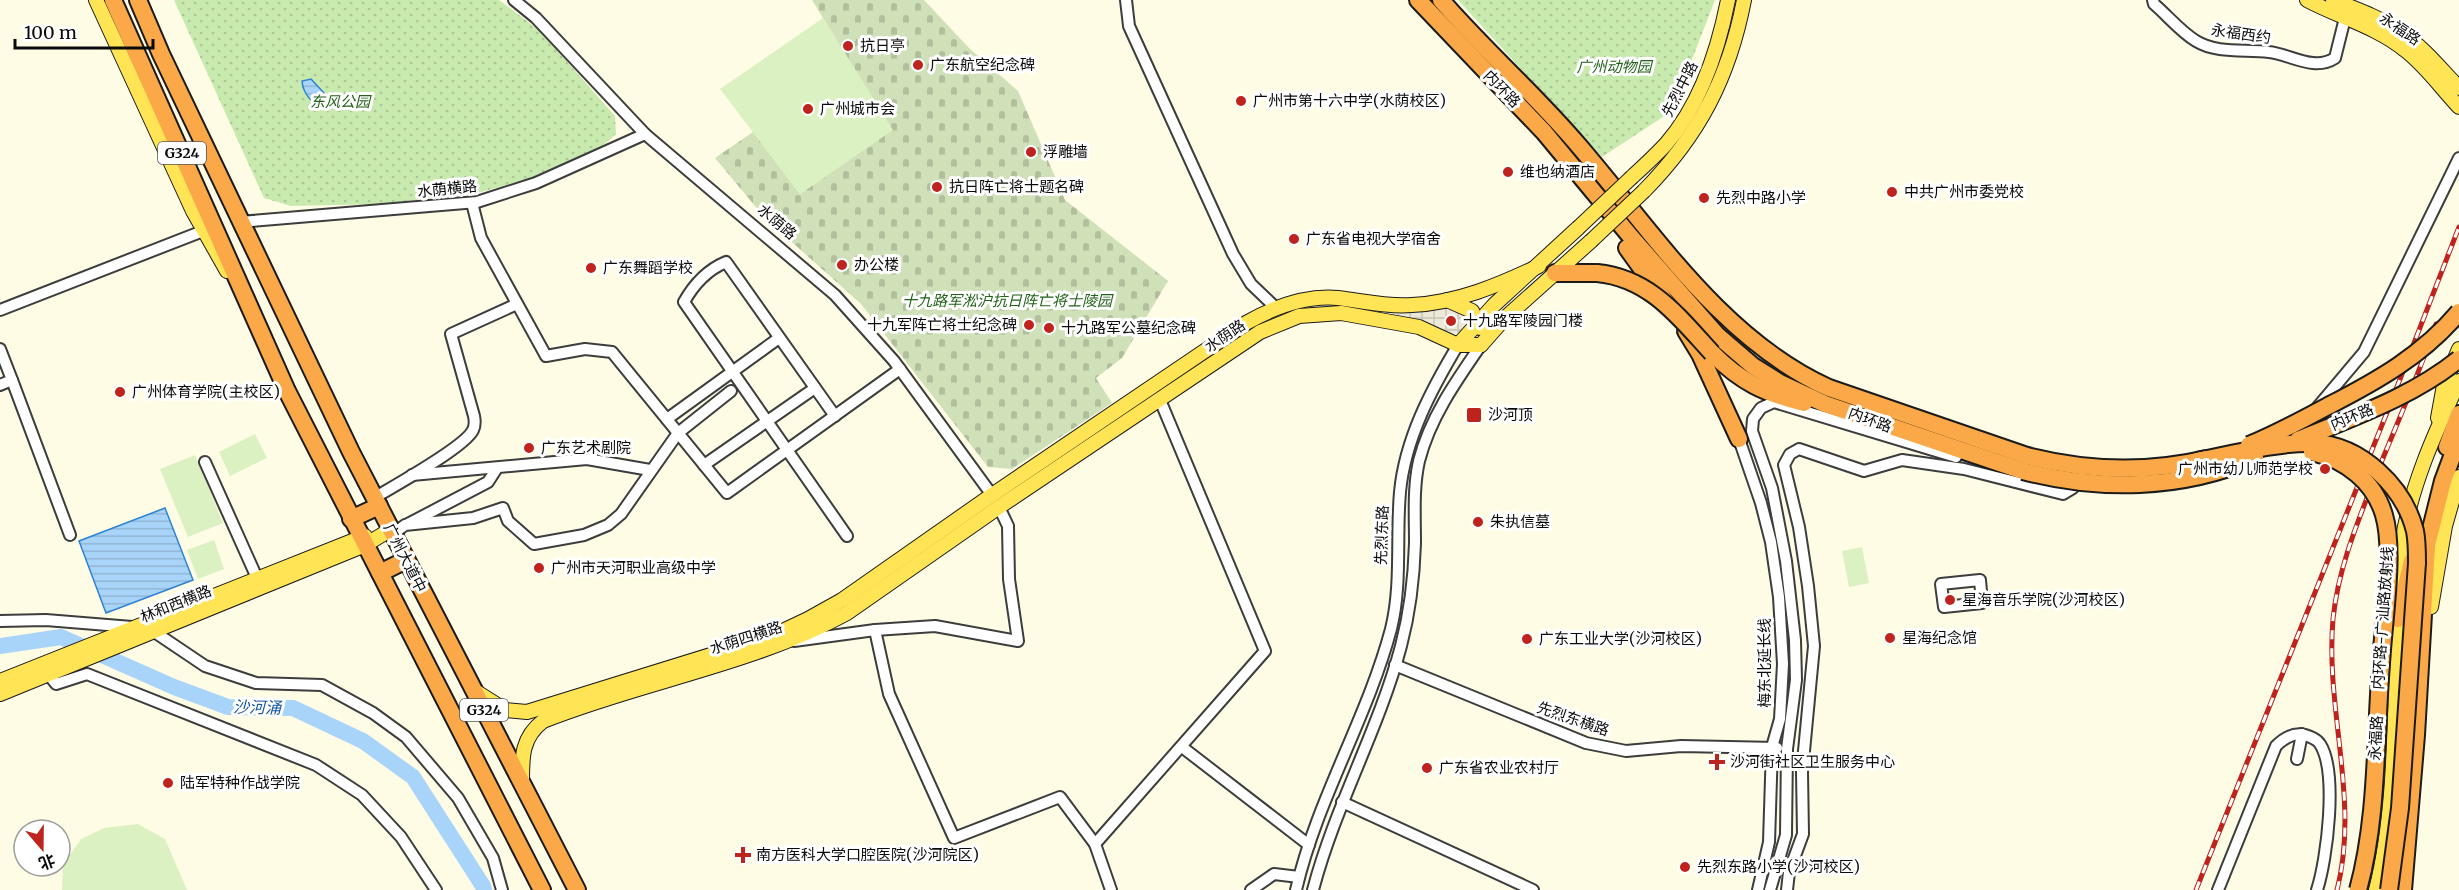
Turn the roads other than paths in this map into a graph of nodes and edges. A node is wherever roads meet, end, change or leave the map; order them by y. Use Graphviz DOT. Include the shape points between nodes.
graph roads {
  1 [pos="96,0"];
  2 [pos="113,0"];
  3 [pos="133,0"];
  4 [pos="138,0"];
  5 [pos="514,0"];
  6 [pos="1126,0"];
  7 [pos="1418,0"];
  8 [pos="1441,0"];
  9 [pos="1728,0"];
  10 [pos="1744,0"];
  11 [pos="2153,0"];
  12 [pos="2307,0"];
  13 [pos="2333,0"];
  14 [pos="2345,18"];
  15 [pos="145,20"];
  16 [pos="1710,66"];
  17 [pos="1724,71"];
  18 [pos="2459,88"];
  19 [pos="2445,91"];
  20 [pos="1515,103"];
  21 [pos="2459,107"];
  22 [pos="2459,116"];
  23 [pos="645,134"];
  24 [pos="2459,158"];
  25 [pos="472,203"];
  26 [pos="240,222"];
  27 [pos="1578,228"];
  28 [pos="203,231"];
  29 [pos="1539,266"];
  30 [pos="1555,273"];
  31 [pos="1445,300"];
  32 [pos="517,304"];
  33 [pos="248,306"];
  34 [pos="1275,308"];
  35 [pos="0,310"];
  36 [pos="2459,313"];
  37 [pos="1479,322"];
  38 [pos="780,338"];
  39 [pos="1458,345"];
  40 [pos="1481,345"];
  41 [pos="0,349"];
  42 [pos="2459,349"];
  43 [pos="2459,359"];
  44 [pos="900,369"];
  45 [pos="733,372"];
  46 [pos="12,380"];
  47 [pos="2459,381"];
  48 [pos="0,385"];
  49 [pos="815,388"];
  50 [pos="731,391"];
  51 [pos="1160,400"];
  52 [pos="835,416"];
  53 [pos="2458,416"];
  54 [pos="667,419"];
  55 [pos="767,421"];
  56 [pos="1883,425"];
  57 [pos="2436,432"];
  58 [pos="678,433"];
  59 [pos="2459,438"];
  60 [pos="1739,439"];
  61 [pos="789,449"];
  62 [pos="1761,460"];
  63 [pos="2197,461"];
  64 [pos="206,462"];
  65 [pos="2244,463"];
  66 [pos="704,465"];
  67 [pos="1784,465"];
  68 [pos="497,468"];
  69 [pos="650,470"];
  70 [pos="409,476"];
  71 [pos="2459,477"];
  72 [pos="2073,488"];
  73 [pos="992,495"];
  74 [pos="376,502"];
  75 [pos="999,507"];
  76 [pos="351,519"];
  77 [pos="396,530"];
  78 [pos="70,535"];
  79 [pos="847,536"];
  80 [pos="363,541"];
  81 [pos="406,560"];
  82 [pos="380,573"];
  83 [pos="257,578"];
  84 [pos="2398,619"];
  85 [pos="0,621"];
  86 [pos="875,630"];
  87 [pos="153,631"];
  88 [pos="133,633"];
  89 [pos="792,641"];
  90 [pos="1395,665"];
  91 [pos="50,669"];
  92 [pos="0,681"];
  93 [pos="474,691"];
  94 [pos="0,694"];
  95 [pos="2302,734"];
  96 [pos="1182,747"];
  97 [pos="1772,747"];
  98 [pos="1787,749"];
  99 [pos="2297,759"];
  100 [pos="522,784"];
  101 [pos="1342,802"];
  102 [pos="1320,812"];
  103 [pos="1336,817"];
  104 [pos="1803,834"];
  105 [pos="1786,835"];
  106 [pos="1095,844"];
  107 [pos="1309,845"];
  108 [pos="1299,877"];
  109 [pos="436,890"];
  110 [pos="502,890"];
  111 [pos="542,890"];
  112 [pos="577,890"];
  113 [pos="1111,890"];
  114 [pos="1251,890"];
  115 [pos="1296,890"];
  116 [pos="1313,890"];
  117 [pos="1533,890"];
  118 [pos="1758,890"];
  119 [pos="1770,890"];
  120 [pos="1787,890"];
  121 [pos="2218,890"];
  122 [pos="2317,890"];
  123 [pos="2358,890"];
  124 [pos="2376,890"];
  125 [pos="2389,890"];
  126 [pos="2403,890"];
  127 [pos="2411,890"];
  1 -- 28 [label="main road"];
  2 -- 33 [label="highway, G324"];
  3 -- 15 [label="main road"];
  4 -- 15 [label="highway, G324"];
  5 -- 23 [label="street, 水荫路"];
  6 -- 34 [label="street" via="1129,26 1233,254 1251,284"];
  7 -- 20 [label="highway, 内环路"];
  8 -- 63 [label="highway, 内环路, bridge" via="1553,116 1728,318 1757,346 1791,369 1829,388 2027,456 2105,469"];
  9 -- 16 [label="main road, 先烈中路"];
  10 -- 17 [label="main road"];
  11 -- 14 [label="street, 永福西约" via="2196,41 2214,48 2272,52 2297,61 2328,63 2335,58"];
  12 -- 14 [label="main road, 永福路"];
  13 -- 18 [label="main road, 永福路" via="2402,32"];
  14 -- 19 [label="main road, 永福路" via="2401,46"];
  15 -- 26 [label="highway, G324"];
  16 -- 17 [label="main road"];
  16 -- 27 [label="main road, 先烈中路, bridge" via="1676,131"];
  17 -- 30 [label="main road, bridge" via="1707,110 1671,163"];
  19 -- 21 [label="main road, 永福路"];
  19 -- 22 [label="main road"];
  20 -- 56 [label="highway, 内环路" via="1559,148 1717,335 1766,375 1817,401"];
  20 -- 60 [label="highway" via="1577,178 1688,334"];
  23 -- 25 [label="street, 水荫横路" via="536,183"];
  23 -- 44 [label="street, 水荫路" via="813,274"];
  24 -- 72 [label="street" via="2364,352 2295,433 2236,468 2183,483 2123,490"];
  25 -- 26 [label="street, 水荫横路"];
  25 -- 32 [label="street" via="481,238"];
  26 -- 74 [label="highway, 广州大道中 / G324"];
  27 -- 29 [label="main road, 先烈东路"];
  28 -- 33 [label="main road"];
  28 -- 35 [label="street"];
  29 -- 31 [label="main road, 水荫路" via="1499,285"];
  29 -- 37 [label="main road, 先烈东路"];
  30 -- 40 [label="main road"];
  30 -- 56 [label="highway, bridge" via="1597,273 1627,280 1660,298 1724,364 1755,387"];
  31 -- 34 [label="main road, 水荫路" via="1400,306 1321,298"];
  31 -- 37 [label="main road" via="1468,308"];
  32 -- 54 [label="street" via="546,356 585,349 612,352"];
  32 -- 70 [label="street" via="451,334 473,411 474,429"];
  33 -- 76 [label="highway, 广州大道中 / G324"];
  34 -- 73 [label="main road, 水荫路" via="1246,323"];
  36 -- 63 [label="highway, 内环路, bridge" via="2416,355 2381,378 2255,442"];
  37 -- 39 [label="main road, 先烈东路"];
  37 -- 40 [label="main road"];
  38 -- 45 [label="street"];
  38 -- 45 [label="street" via="726,262 716,266 693,285 684,302"];
  38 -- 49 [label="street"];
  39 -- 40 [label="main road, 水荫路"];
  39 -- 51 [label="main road, 水荫路" via="1419,327 1341,313 1299,316 1260,332"];
  39 -- 102 [label="street, 先烈东路" via="1410,442 1400,490 1391,626 1371,688"];
  40 -- 90 [label="street" via="1438,413 1420,460 1410,607"];
  41 -- 46 [label="street"];
  42 -- 57 [label="main road" via="2444,385"];
  43 -- 65 [label="highway, 内环路, bridge" via="2404,394"];
  44 -- 52 [label="street"];
  44 -- 73 [label="street, 水荫路"];
  45 -- 54 [label="street"];
  45 -- 55 [label="street"];
  46 -- 48 [label="street"];
  46 -- 78 [label="street"];
  47 -- 57 [label="main road, 永福路"];
  49 -- 52 [label="street"];
  49 -- 55 [label="street"];
  50 -- 58 [label="street"];
  51 -- 75 [label="main road, 水荫路"];
  51 -- 96 [label="street" via="1265,651"];
  52 -- 61 [label="street"];
  53 -- 84 [label="highway" via="2420,529"];
  54 -- 58 [label="street"];
  55 -- 61 [label="street"];
  55 -- 66 [label="street"];
  56 -- 65 [label="highway, 内环路, bridge" via="2004,466 2087,483 2170,481"];
  57 -- 84 [label="main road, 永福路" via="2402,541"];
  58 -- 66 [label="street"];
  58 -- 69 [label="street"];
  59 -- 126 [label="highway" via="2443,481 2427,545"];
  60 -- 97 [label="street, 梅东北延长线" via="1771,542 1779,597 1783,664 1780,719"];
  61 -- 66 [label="street" via="727,493"];
  61 -- 79 [label="street"];
  62 -- 67 [label="street"];
  62 -- 72 [label="street, 梅东北延长线" via="1752,431 1753,419 1761,408 1774,402 2022,477"];
  62 -- 98 [label="street, 梅东北延长线" via="1779,519 1795,640 1796,680"];
  63 -- 125 [label="highway, bridge" via="2291,445 2329,445 2373,466 2406,507 2415,532 2417,563 2400,808"];
  64 -- 83 [label="street"];
  65 -- 123 [label="highway, 内环路-广汕路放射线, bridge" via="2281,452 2323,455 2346,465 2365,480 2384,515 2388,543 2372,799 2367,856"];
  67 -- 72 [label="street" via="1790,454 1799,449 1864,471 1902,460 1964,469 2063,494"];
  67 -- 104 [label="street" via="1799,527 1814,646 1802,772"];
  68 -- 69 [label="street" via="587,459"];
  68 -- 70 [label="street"];
  68 -- 77 [label="street" via="488,482"];
  69 -- 77 [label="street" via="621,514 608,525 561,541 534,544 508,521 503,508 472,518"];
  70 -- 74 [label="street"];
  71 -- 127 [label="main road" via="2431,594"];
  73 -- 75 [label="main road, 水荫路"];
  73 -- 93 [label="main road, 水荫四横路" via="842,600 772,636 527,712 505,710"];
  74 -- 76 [label="highway"];
  74 -- 77 [label="highway, 广州大道中 / G324"];
  75 -- 86 [label="street" via="1008,526 1009,579 1018,641 935,626"];
  75 -- 89 [label="main road, 水荫四横路" via="847,613"];
  76 -- 80 [label="highway, 广州大道中 / G324"];
  77 -- 80 [label="main road"];
  77 -- 81 [label="highway, 广州大道中 / G324"];
  80 -- 82 [label="highway, 广州大道中 / G324"];
  80 -- 83 [label="main road, 林和西横路"];
  80 -- 87 [label="main road, 林和西横路"];
  81 -- 82 [label="highway"];
  81 -- 93 [label="highway, 广州大道中 / G324"];
  82 -- 111 [label="highway, 广州大道中 / G324"];
  83 -- 88 [label="main road, 林和西横路"];
  84 -- 124 [label="main road, 永福路" via="2390,793"];
  85 -- 88 [label="street" via="46,620"];
  86 -- 89 [label="street"];
  86 -- 106 [label="street" via="890,694 954,838 1060,797"];
  87 -- 88 [label="main road, 林和西横路"];
  87 -- 110 [label="street" via="205,666 256,683 322,685 373,713 405,738 458,798 493,858"];
  88 -- 91 [label="main road, 林和西横路"];
  88 -- 91 [label="main road, 林和西横路" via="117,634"];
  89 -- 100 [label="main road, 水荫四横路" via="543,721 530,733 523,749"];
  90 -- 97 [label="street, 先烈东横路" via="1586,743 1626,751 1681,746"];
  90 -- 101 [label="street"];
  91 -- 92 [label="main road, 林和西横路"];
  91 -- 94 [label="main road, 林和西横路"];
  91 -- 109 [label="street" via="56,684 87,674 316,765 362,795 400,837"];
  93 -- 100 [label="highway, 广州大道中 / G324"];
  95 -- 99 [label="street"];
  95 -- 121 [label="street" via="2291,735 2276,746"];
  95 -- 122 [label="street" via="2321,745 2328,785 2328,834"];
  96 -- 106 [label="street"];
  96 -- 107 [label="street"];
  97 -- 98 [label="street, 先烈东横路"];
  97 -- 118 [label="street, 梅东北延长线" via="1769,842"];
  98 -- 105 [label="street, 梅东北延长线"];
  100 -- 112 [label="highway, 广州大道中 / G324"];
  101 -- 103 [label="street"];
  101 -- 117 [label="street"];
  102 -- 103 [label="street"];
  102 -- 107 [label="street, 先烈东路"];
  103 -- 116 [label="street"];
  104 -- 105 [label="street"];
  104 -- 120 [label="street" via="1789,872"];
  105 -- 119 [label="street, 梅东北延长线"];
  106 -- 113 [label="street"];
  107 -- 108 [label="street, 先烈东路"];
  108 -- 114 [label="street" via="1274,874"];
  108 -- 115 [label="street, 先烈东路"];
}
